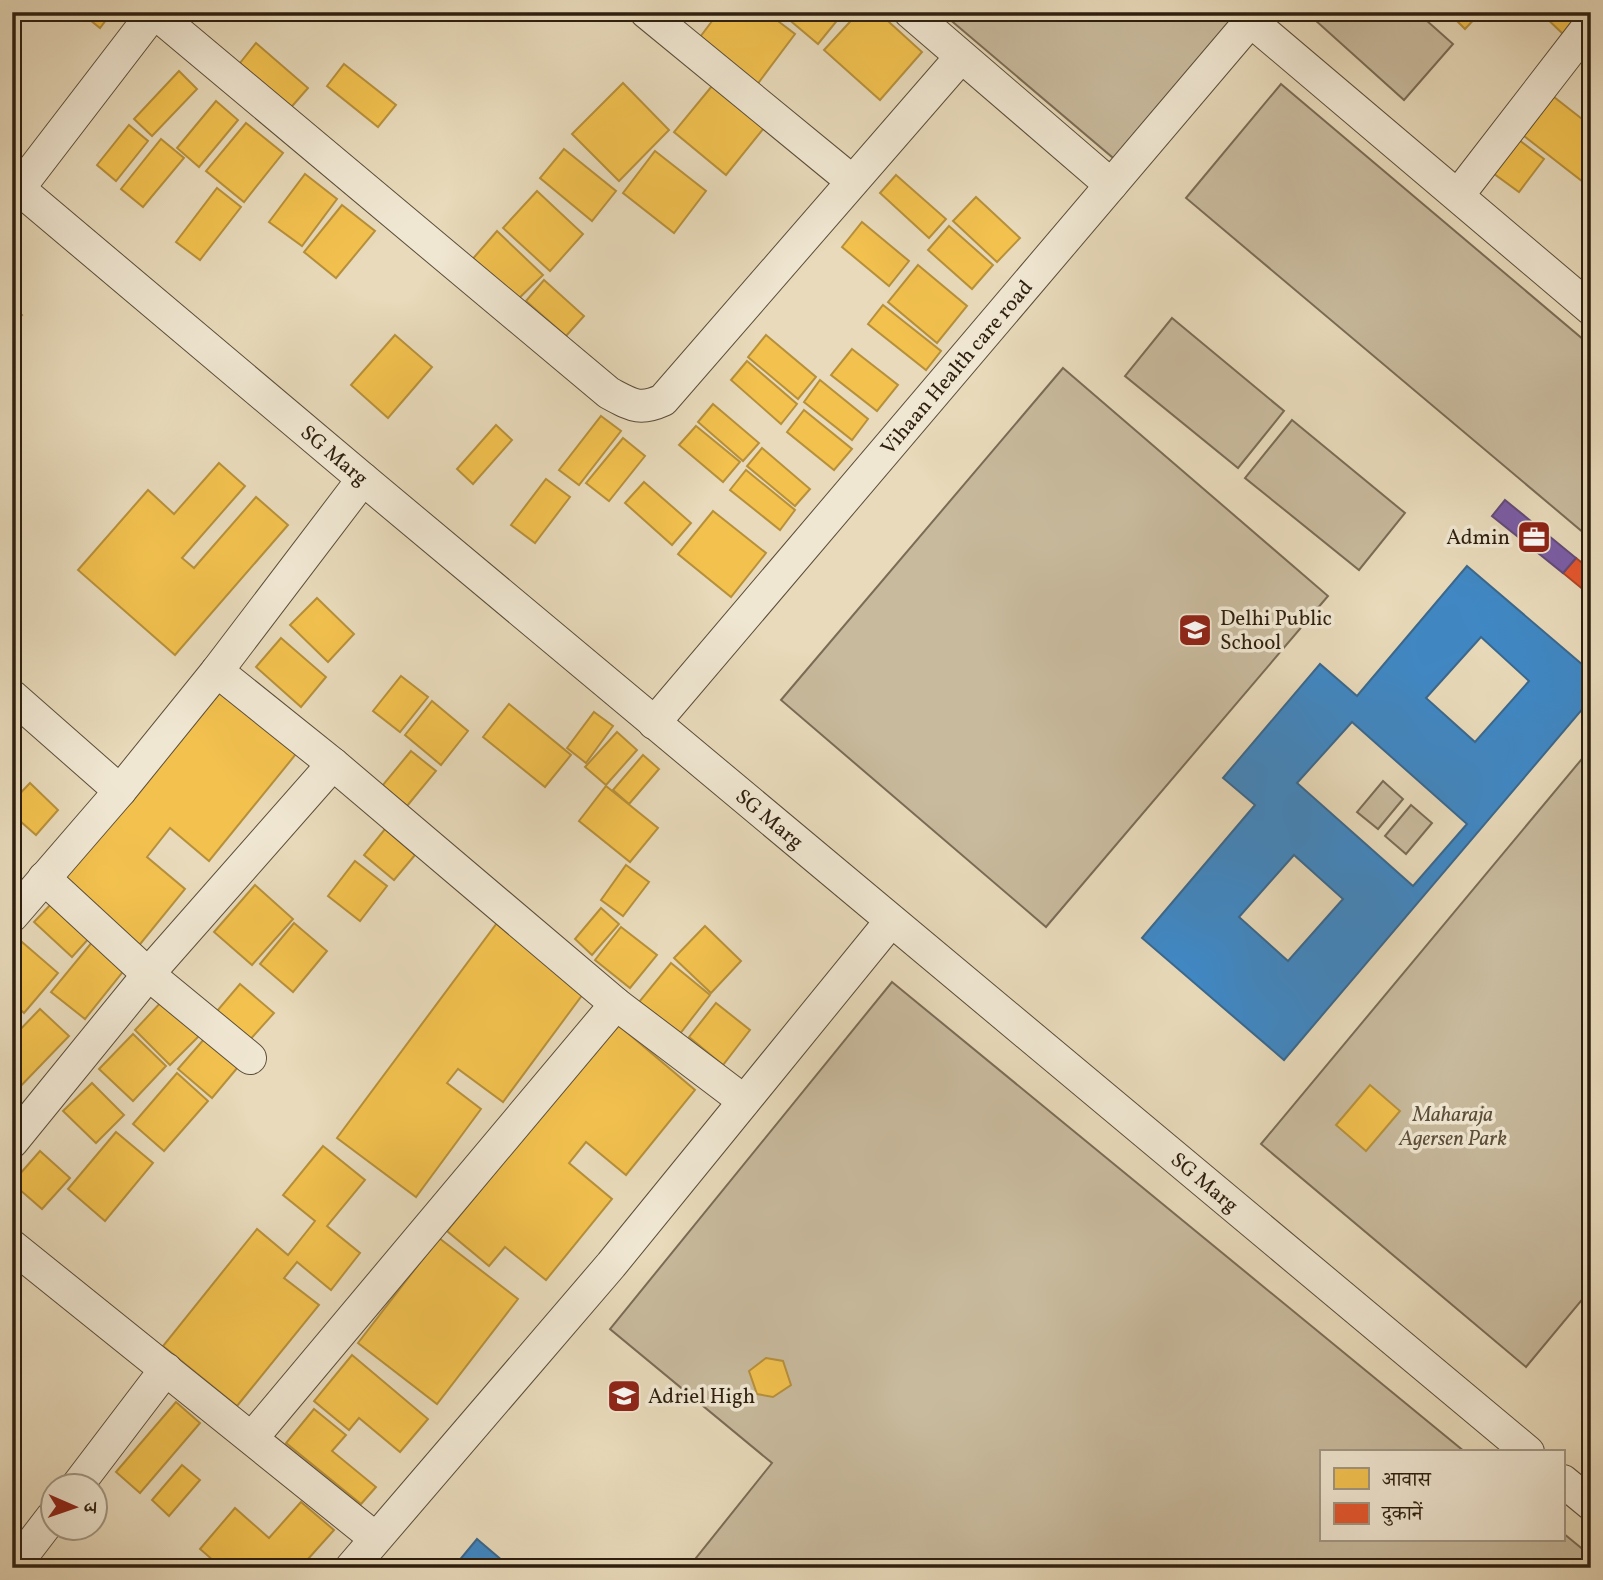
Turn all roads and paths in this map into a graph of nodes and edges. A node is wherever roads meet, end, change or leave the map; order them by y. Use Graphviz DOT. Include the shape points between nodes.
graph roads {
  1 [pos="154,12"];
  2 [pos="646,12"];
  3 [pos="909,12"];
  4 [pos="1255,17"];
  5 [pos="1591,23"];
  6 [pos="961,57"];
  7 [pos="852,181"];
  8 [pos="1111,185"];
  9 [pos="15,186"];
  10 [pos="1458,194"];
  11 [pos="1591,309"];
  12 [pos="363,479"];
  13 [pos="217,671"];
  14 [pos="12,696"];
  15 [pos="654,723"];
  16 [pos="333,764"];
  17 [pos="120,791"];
  18 [pos="44,878"];
  19 [pos="12,916"];
  20 [pos="891,920"];
  21 [pos="148,974"];
  22 [pos="616,1004"];
  23 [pos="250,1058"];
  24 [pos="744,1101"];
  25 [pos="12,1142"];
  26 [pos="14,1251"];
  27 [pos="166,1369"];
  28 [pos="252,1438"];
  29 [pos="1526,1450"];
  30 [pos="88,1472"];
  31 [pos="1564,1482"];
  32 [pos="1591,1504"];
  33 [pos="38,1535"];
  34 [pos="375,1538"];
  35 [pos="16,1564"];
  36 [pos="351,1568"];
  1 -- 7 [label="street" via="598,384 631,404 648,407 663,400"];
  1 -- 9 [label="street"];
  2 -- 7 [label="street"];
  3 -- 6 [label="street"];
  4 -- 8 [label="street, Vihaan Health care road"];
  4 -- 10 [label="street"];
  5 -- 10 [label="street"];
  6 -- 7 [label="street"];
  6 -- 8 [label="street"];
  8 -- 15 [label="street, Vihaan Health care road"];
  9 -- 12 [label="street, SG Marg"];
  10 -- 11 [label="street"];
  12 -- 13 [label="street"];
  12 -- 15 [label="street, SG Marg"];
  13 -- 16 [label="street"];
  13 -- 17 [label="street"];
  14 -- 17 [label="street"];
  15 -- 20 [label="street, SG Marg"];
  16 -- 21 [label="street"];
  16 -- 22 [label="street"];
  17 -- 18 [label="street"];
  18 -- 19 [label="street"];
  18 -- 21 [label="street"];
  20 -- 24 [label="street"];
  20 -- 29 [label="street, SG Marg"];
  21 -- 23 [label="street"];
  21 -- 25 [label="street"];
  22 -- 24 [label="street"];
  22 -- 28 [label="street"];
  24 -- 34 [label="street" via="611,1265"];
  26 -- 27 [label="street"];
  27 -- 28 [label="street"];
  27 -- 30 [label="street"];
  28 -- 34 [label="street"];
  31 -- 32 [label="street"];
  33 -- 35 [label="street"];
  34 -- 36 [label="street"];
}
